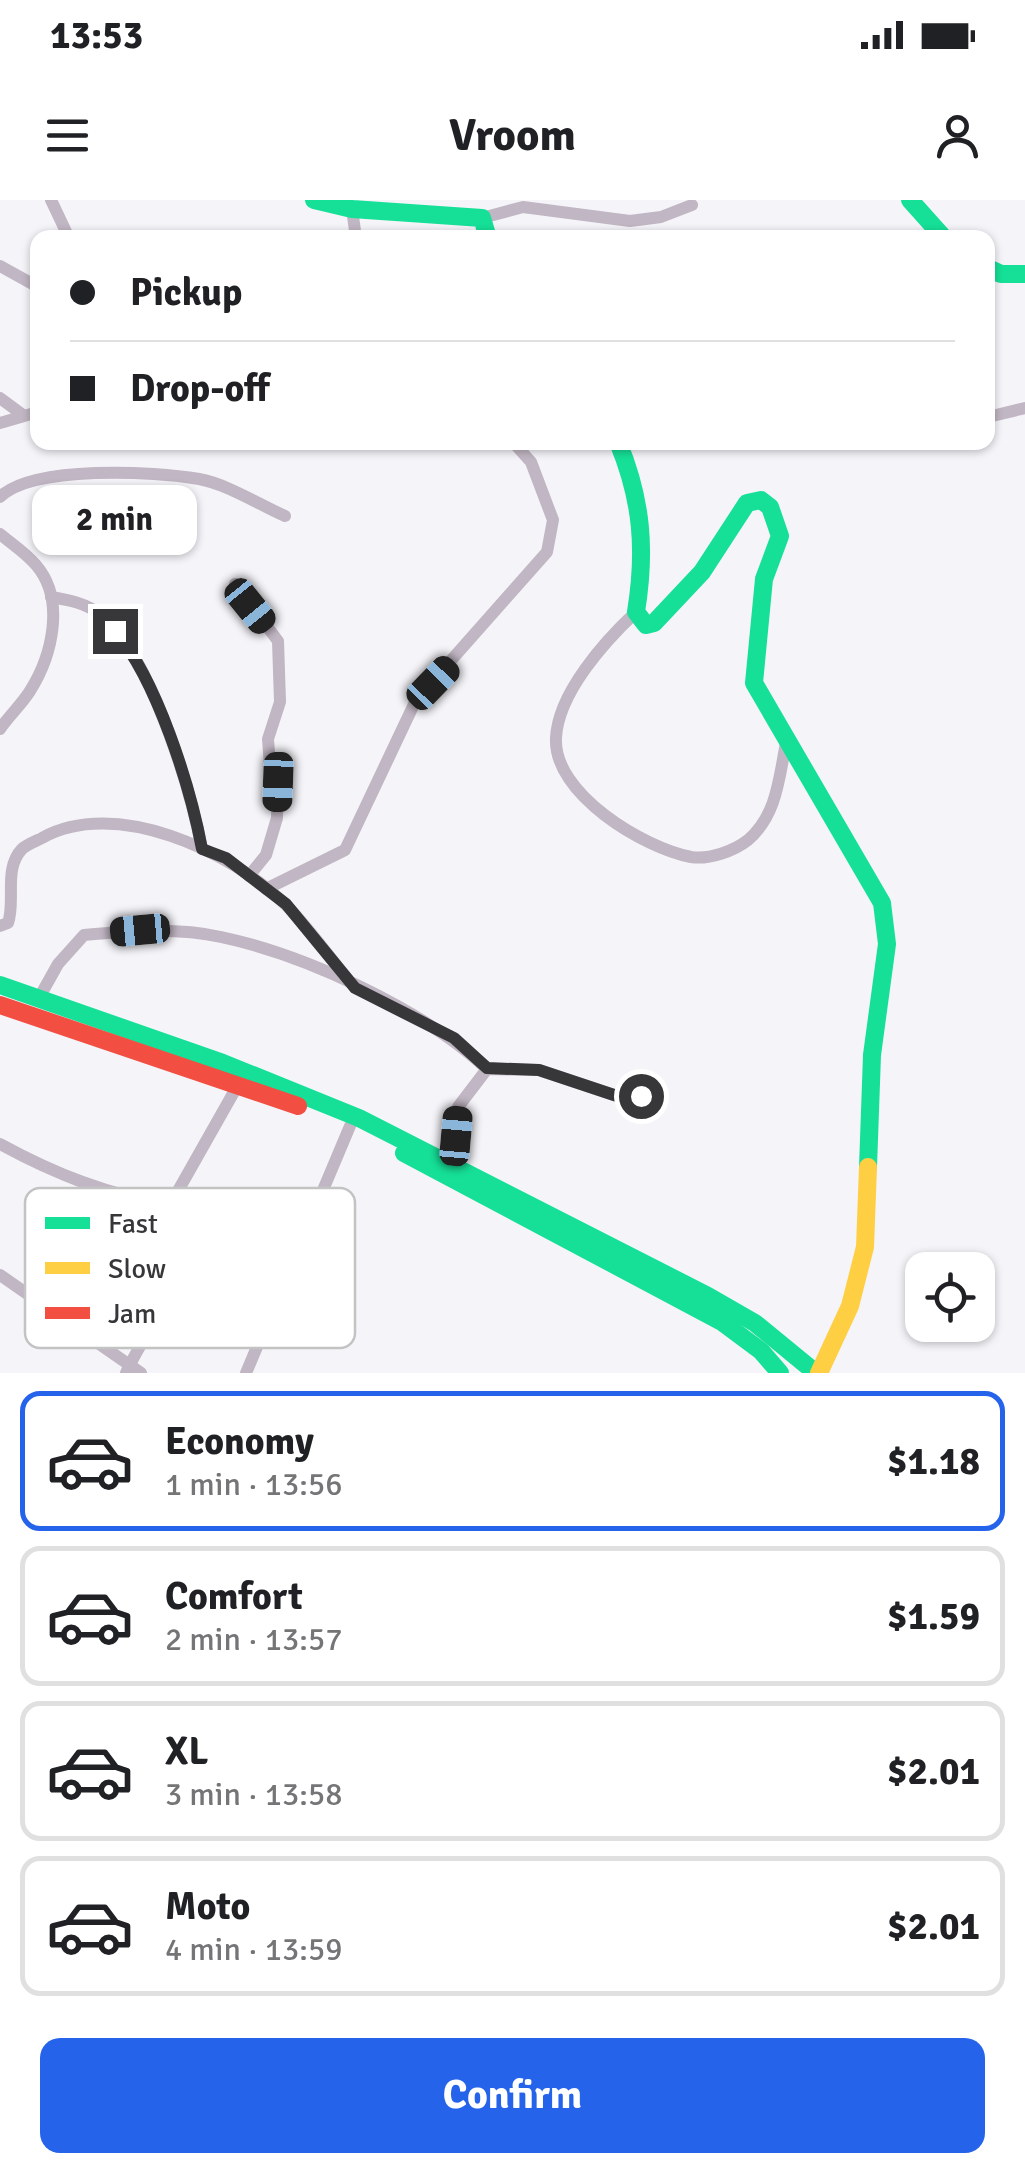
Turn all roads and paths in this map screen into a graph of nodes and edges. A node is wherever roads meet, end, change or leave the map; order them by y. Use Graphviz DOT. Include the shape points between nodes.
graph roads {
  1 [pos="51,200"];
  2 [pos="314,200"];
  3 [pos="910,200"];
  4 [pos="526,204"];
  5 [pos="692,205"];
  6 [pos="352,209"];
  7 [pos="482,218"];
  8 [pos="65,230"];
  9 [pos="355,230"];
  10 [pos="486,230"];
  11 [pos="937,230"];
  12 [pos="0,266"];
  13 [pos="995,271"];
  14 [pos="1025,274"];
  15 [pos="30,283"];
  16 [pos="0,398"];
  17 [pos="1025,408"];
  18 [pos="30,414"];
  19 [pos="23,415"];
  20 [pos="995,415"];
  21 [pos="0,423"];
  22 [pos="521,450"];
  23 [pos="622,450"];
  24 [pos="0,497"];
  25 [pos="285,516"];
  26 [pos="0,534"];
  27 [pos="234,584"];
  28 [pos="51,597"];
  29 [pos="636,612"];
  30 [pos="0,729"];
  31 [pos="786,744"];
  32 [pos="202,849"];
  33 [pos="249,876"];
  34 [pos="266,889"];
  35 [pos="0,926"];
  36 [pos="0,985"];
  37 [pos="355,988"];
  38 [pos="38,998"];
  39 [pos="0,1005"];
  40 [pos="487,1068"];
  41 [pos="239,1083"];
  42 [pos="662,1095"];
  43 [pos="350,1126"];
  44 [pos="0,1144"];
  45 [pos="453,1171"];
  46 [pos="96,1188"];
  47 [pos="180,1188"];
  48 [pos="324,1188"];
  49 [pos="0,1275"];
  50 [pos="25,1293"];
  51 [pos="101,1348"];
  52 [pos="144,1348"];
  53 [pos="257,1348"];
  54 [pos="132,1370"];
  55 [pos="246,1373"];
  56 [pos="780,1373"];
  57 [pos="817,1373"];
  1 -- 8 [label="street"];
  2 -- 6 [label="street"];
  3 -- 11 [label="street"];
  4 -- 5 [label="street" via="630,220"];
  4 -- 7 [label="street"];
  6 -- 7 [label="street"];
  6 -- 9 [label="street"];
  7 -- 10 [label="street"];
  12 -- 15 [label="street"];
  13 -- 14 [label="street"];
  16 -- 19 [label="street"];
  17 -- 20 [label="street"];
  18 -- 19 [label="street"];
  19 -- 21 [label="street"];
  22 -- 34 [label="street" via="532,462 553,520 547,552 416,700 345,850"];
  23 -- 29 [label="street" via="645,520"];
  24 -- 25 [label="street" via="47,477 201,479"];
  26 -- 28 [label="street" via="37,566"];
  27 -- 33 [label="street" via="278,640 280,702 268,739 278,782 277,818 266,855"];
  28 -- 30 [label="street" via="48,653 30,691"];
  28 -- 32 [label="street" via="77,601 102,616 128,646 178,758"];
  29 -- 31 [label="street" via="646,625 654,623 702,572 747,503 760,500 770,507 780,536 764,579 754,682"];
  29 -- 31 [label="street" via="576,682 556,738 563,767 591,806 630,832 693,858 727,853 773,810"];
  31 -- 57 [label="street" via="873,884 886,944 872,1055 865,1247 850,1306"];
  32 -- 33 [label="street"];
  32 -- 35 [label="street" via="113,824 64,826 22,849 12,870 12,911"];
  33 -- 34 [label="street"];
  34 -- 37 [label="street"];
  36 -- 38 [label="street"];
  37 -- 38 [label="street" via="286,955 218,936 140,930 84,935"];
  37 -- 40 [label="street" via="454,1038"];
  38 -- 45 [label="street" via="359,1118"];
  39 -- 41 [label="street"];
  40 -- 42 [label="street" via="539,1070 620,1097"];
  40 -- 45 [label="street" via="458,1107"];
  41 -- 43 [label="street"];
  41 -- 47 [label="street"];
  43 -- 45 [label="street"];
  43 -- 48 [label="street"];
  44 -- 46 [label="street"];
  45 -- 56 [label="street" via="722,1322"];
  45 -- 57 [label="street" via="739,1314"];
  49 -- 50 [label="street"];
  51 -- 54 [label="street"];
  52 -- 54 [label="street"];
  53 -- 55 [label="street"];
}
